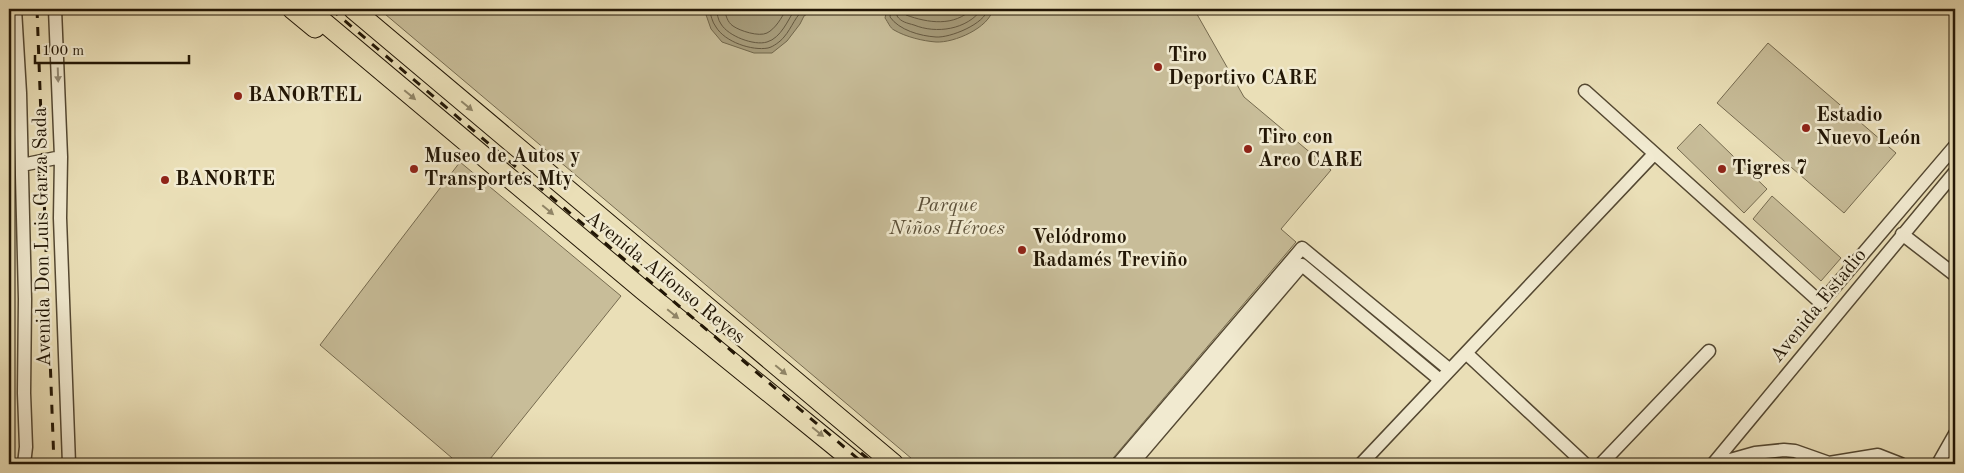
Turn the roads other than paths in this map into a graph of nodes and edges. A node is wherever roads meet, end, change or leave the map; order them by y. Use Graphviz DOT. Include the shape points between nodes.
graph roads {
  1 [pos="14,9"];
  2 [pos="55,9"];
  3 [pos="303,9"];
  4 [pos="353,9"];
  5 [pos="368,9"];
  6 [pos="430,75"];
  7 [pos="1585,91"];
  8 [pos="1955,146"];
  9 [pos="1654,154"];
  10 [pos="61,156"];
  11 [pos="22,164"];
  12 [pos="1955,172"];
  13 [pos="1902,234"];
  14 [pos="1955,275"];
  15 [pos="750,344"];
  16 [pos="1709,351"];
  17 [pos="1466,353"];
  18 [pos="1450,370"];
  19 [pos="1440,380"];
  20 [pos="766,390"];
  21 [pos="1955,434"];
  22 [pos="1147,439"];
  23 [pos="1888,461"];
  24 [pos="1364,463"];
  25 [pos="24,464"];
  26 [pos="69,464"];
  27 [pos="857,464"];
  28 [pos="894,464"];
  29 [pos="1118,464"];
  30 [pos="1132,464"];
  31 [pos="1586,464"];
  32 [pos="1601,464"];
  33 [pos="1715,464"];
  34 [pos="1901,464"];
  35 [pos="1938,464"];
  1 -- 11 [label="street, Avenida Don Luis Garza Sada"];
  2 -- 10 [label="street, Avenida Don Luis Garza Sada, one-way"];
  3 -- 20 [label="highway, Avenida Alfonso Reyes, one-way"];
  4 -- 6 [label="highway, Avenida Alfonso Reyes"];
  5 -- 6 [label="highway" via="419,52"];
  6 -- 15 [label="highway, Avenida Alfonso Reyes, one-way"];
  7 -- 9 [label="street"];
  8 -- 9 [label="street" via="1821,303"];
  9 -- 17 [label="street"];
  10 -- 11 [label="street"];
  10 -- 26 [label="street, Avenida Don Luis Garza Sada"];
  11 -- 25 [label="street, Avenida Don Luis Garza Sada"];
  12 -- 13 [label="street, Avenida Estadio"];
  13 -- 14 [label="street"];
  13 -- 33 [label="street, Avenida Estadio"];
  15 -- 20 [label="highway"];
  15 -- 28 [label="highway, Avenida Alfonso Reyes, one-way"];
  16 -- 32 [label="street"];
  17 -- 18 [label="street"];
  17 -- 31 [label="street"];
  18 -- 19 [label="street"];
  18 -- 22 [label="street" via="1302,248"];
  19 -- 22 [label="street" via="1302,265"];
  19 -- 24 [label="street"];
  20 -- 27 [label="highway, Avenida Alfonso Reyes, one-way"];
  21 -- 35 [label="street"];
  22 -- 29 [label="street"];
  22 -- 30 [label="street"];
  23 -- 33 [label="street" via="1867,456 1833,464 1794,450 1784,450 1755,453"];
  23 -- 34 [label="street"];
}
